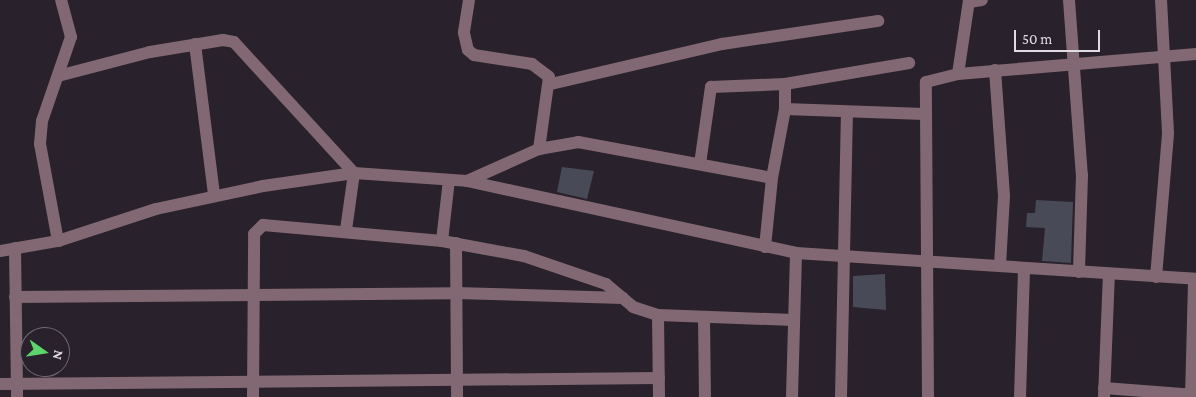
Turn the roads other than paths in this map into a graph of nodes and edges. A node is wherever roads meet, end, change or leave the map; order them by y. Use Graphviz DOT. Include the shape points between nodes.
graph roads {
  1 [pos="61,0"];
  2 [pos="469,0"];
  3 [pos="982,0"];
  4 [pos="1069,0"];
  5 [pos="1161,0"];
  6 [pos="969,1"];
  7 [pos="878,21"];
  8 [pos="195,44"];
  9 [pos="1196,54"];
  10 [pos="1166,56"];
  11 [pos="910,63"];
  12 [pos="1075,64"];
  13 [pos="995,70"];
  14 [pos="958,74"];
  15 [pos="58,76"];
  16 [pos="551,84"];
  17 [pos="785,84"];
  18 [pos="785,109"];
  19 [pos="847,112"];
  20 [pos="924,114"];
  21 [pos="539,149"];
  22 [pos="700,164"];
  23 [pos="354,173"];
  24 [pos="772,178"];
  25 [pos="449,180"];
  26 [pos="467,181"];
  27 [pos="214,196"];
  28 [pos="346,230"];
  29 [pos="58,241"];
  30 [pos="442,241"];
  31 [pos="456,243"];
  32 [pos="765,247"];
  33 [pos="15,248"];
  34 [pos="0,251"];
  35 [pos="796,253"];
  36 [pos="844,256"];
  37 [pos="925,262"];
  38 [pos="1000,266"];
  39 [pos="1024,268"];
  40 [pos="1079,272"];
  41 [pos="1109,274"];
  42 [pos="1156,276"];
  43 [pos="1195,279"];
  44 [pos="456,293"];
  45 [pos="253,296"];
  46 [pos="15,297"];
  47 [pos="623,298"];
  48 [pos="658,316"];
  49 [pos="704,318"];
  50 [pos="793,320"];
  51 [pos="1194,325"];
  52 [pos="659,378"];
  53 [pos="456,380"];
  54 [pos="253,381"];
  55 [pos="0,384"];
  56 [pos="17,391"];
  57 [pos="1104,392"];
  58 [pos="1193,396"];
  59 [pos="253,397"];
  60 [pos="457,397"];
  61 [pos="659,397"];
  62 [pos="705,397"];
  63 [pos="792,397"];
  64 [pos="841,397"];
  65 [pos="928,397"];
  66 [pos="1020,397"];
  1 -- 15 [label="street" via="71,37"];
  2 -- 16 [label="street" via="464,33 468,50 474,55 532,64 543,70"];
  3 -- 6 [label="street"];
  4 -- 12 [label="street"];
  5 -- 10 [label="street"];
  6 -- 14 [label="street"];
  7 -- 16 [label="street" via="722,44"];
  8 -- 15 [label="street"];
  8 -- 23 [label="street" via="224,40 246,51"];
  8 -- 27 [label="street"];
  9 -- 10 [label="street"];
  10 -- 12 [label="street"];
  10 -- 42 [label="street" via="1168,133"];
  11 -- 17 [label="street"];
  12 -- 13 [label="street"];
  12 -- 40 [label="street" via="1082,175"];
  13 -- 14 [label="street"];
  13 -- 38 [label="street" via="1004,196"];
  14 -- 20 [label="street" via="926,82"];
  15 -- 29 [label="street" via="42,121 40,144"];
  16 -- 21 [label="street"];
  17 -- 18 [label="street"];
  17 -- 22 [label="street" via="711,87"];
  18 -- 19 [label="street"];
  18 -- 24 [label="street"];
  19 -- 20 [label="street"];
  19 -- 36 [label="street"];
  20 -- 37 [label="street"];
  21 -- 22 [label="street" via="578,142"];
  21 -- 26 [label="street"];
  22 -- 24 [label="street"];
  23 -- 25 [label="street"];
  23 -- 27 [label="street"];
  23 -- 28 [label="street"];
  24 -- 32 [label="street"];
  25 -- 26 [label="street"];
  25 -- 30 [label="street"];
  26 -- 32 [label="street"];
  27 -- 29 [label="street" via="156,209"];
  28 -- 30 [label="street"];
  28 -- 45 [label="street" via="258,227 254,234"];
  29 -- 33 [label="street"];
  30 -- 31 [label="street"];
  31 -- 44 [label="street"];
  31 -- 47 [label="street" via="524,256 580,273 606,284"];
  32 -- 35 [label="street"];
  33 -- 34 [label="street"];
  33 -- 46 [label="street"];
  35 -- 36 [label="street"];
  35 -- 50 [label="street"];
  36 -- 37 [label="street"];
  36 -- 64 [label="street"];
  37 -- 38 [label="street"];
  37 -- 65 [label="street"];
  38 -- 39 [label="street"];
  39 -- 40 [label="street"];
  39 -- 66 [label="street"];
  40 -- 41 [label="street"];
  41 -- 42 [label="street"];
  41 -- 57 [label="street"];
  42 -- 43 [label="street"];
  43 -- 51 [label="street"];
  44 -- 45 [label="street"];
  44 -- 47 [label="street"];
  44 -- 53 [label="street"];
  45 -- 46 [label="street"];
  45 -- 54 [label="street"];
  46 -- 56 [label="street"];
  47 -- 48 [label="street" via="639,310"];
  48 -- 49 [label="street"];
  48 -- 52 [label="street"];
  49 -- 50 [label="street"];
  49 -- 62 [label="street"];
  50 -- 63 [label="street"];
  51 -- 58 [label="street"];
  52 -- 53 [label="street"];
  52 -- 61 [label="street"];
  53 -- 54 [label="street"];
  53 -- 60 [label="street"];
  54 -- 56 [label="street"];
  54 -- 59 [label="street"];
  55 -- 56 [label="street"];
  57 -- 58 [label="street"];
}
